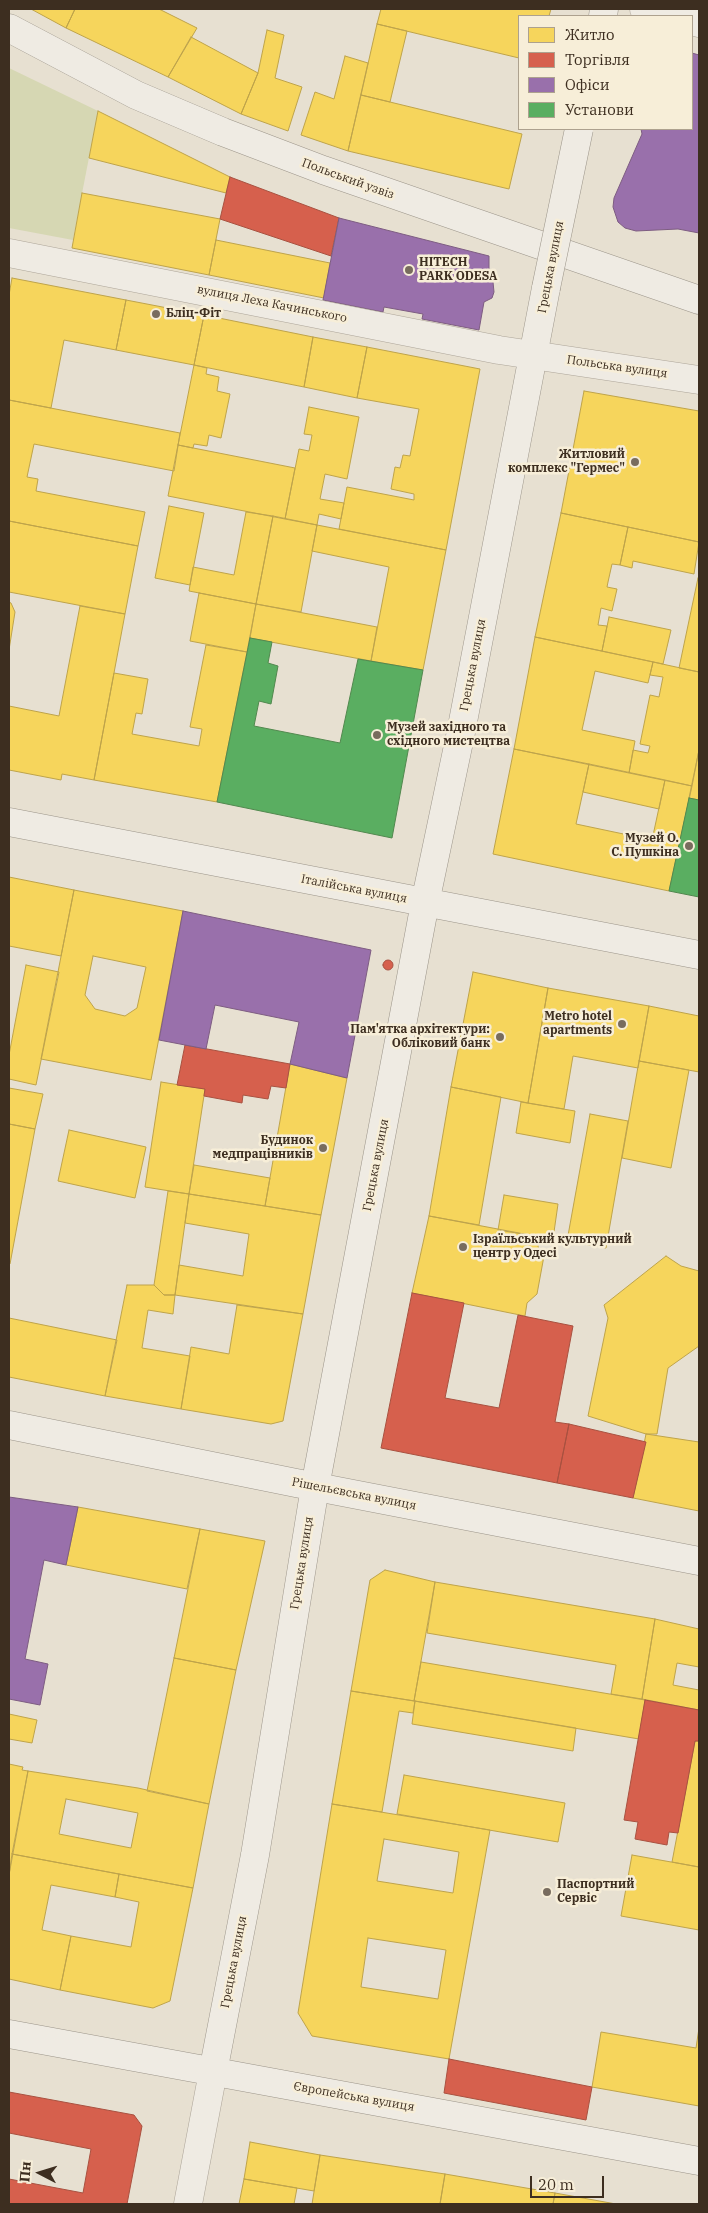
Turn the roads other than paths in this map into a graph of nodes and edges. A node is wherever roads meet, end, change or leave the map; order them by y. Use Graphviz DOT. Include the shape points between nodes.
graph roads {
  1 [pos="644,9"];
  2 [pos="668,15"];
  3 [pos="9,28"];
  4 [pos="579,130"];
  5 [pos="9,253"];
  6 [pos="699,300"];
  7 [pos="534,356"];
  8 [pos="699,380"];
  9 [pos="9,822"];
  10 [pos="425,903"];
  11 [pos="699,955"];
  12 [pos="9,1424"];
  13 [pos="314,1487"];
  14 [pos="699,1561"];
  15 [pos="9,2034"];
  16 [pos="213,2072"];
  17 [pos="699,2160"];
  18 [pos="188,2204"];
  1 -- 2 [label="street"];
  3 -- 6 [label="street, Польський узвіз" via="136,95 223,132 322,170"];
  4 -- 7 [label="street, Грецька вулиця, bridge"];
  5 -- 7 [label="street, вулиця Леха Качинського"];
  7 -- 8 [label="street, Польська вулиця"];
  7 -- 10 [label="street, Грецька вулиця"];
  9 -- 10 [label="street, Італійська вулиця"];
  10 -- 11 [label="street, Італійська вулиця"];
  10 -- 13 [label="street, Грецька вулиця"];
  12 -- 13 [label="street, Рішельєвська вулиця"];
  13 -- 14 [label="street, Рішельєвська вулиця"];
  13 -- 16 [label="street, Грецька вулиця" via="254,1855"];
  15 -- 16 [label="street, Європейська вулиця"];
  16 -- 17 [label="street, Європейська вулиця"];
  16 -- 18 [label="street, Грецька вулиця"];
}
